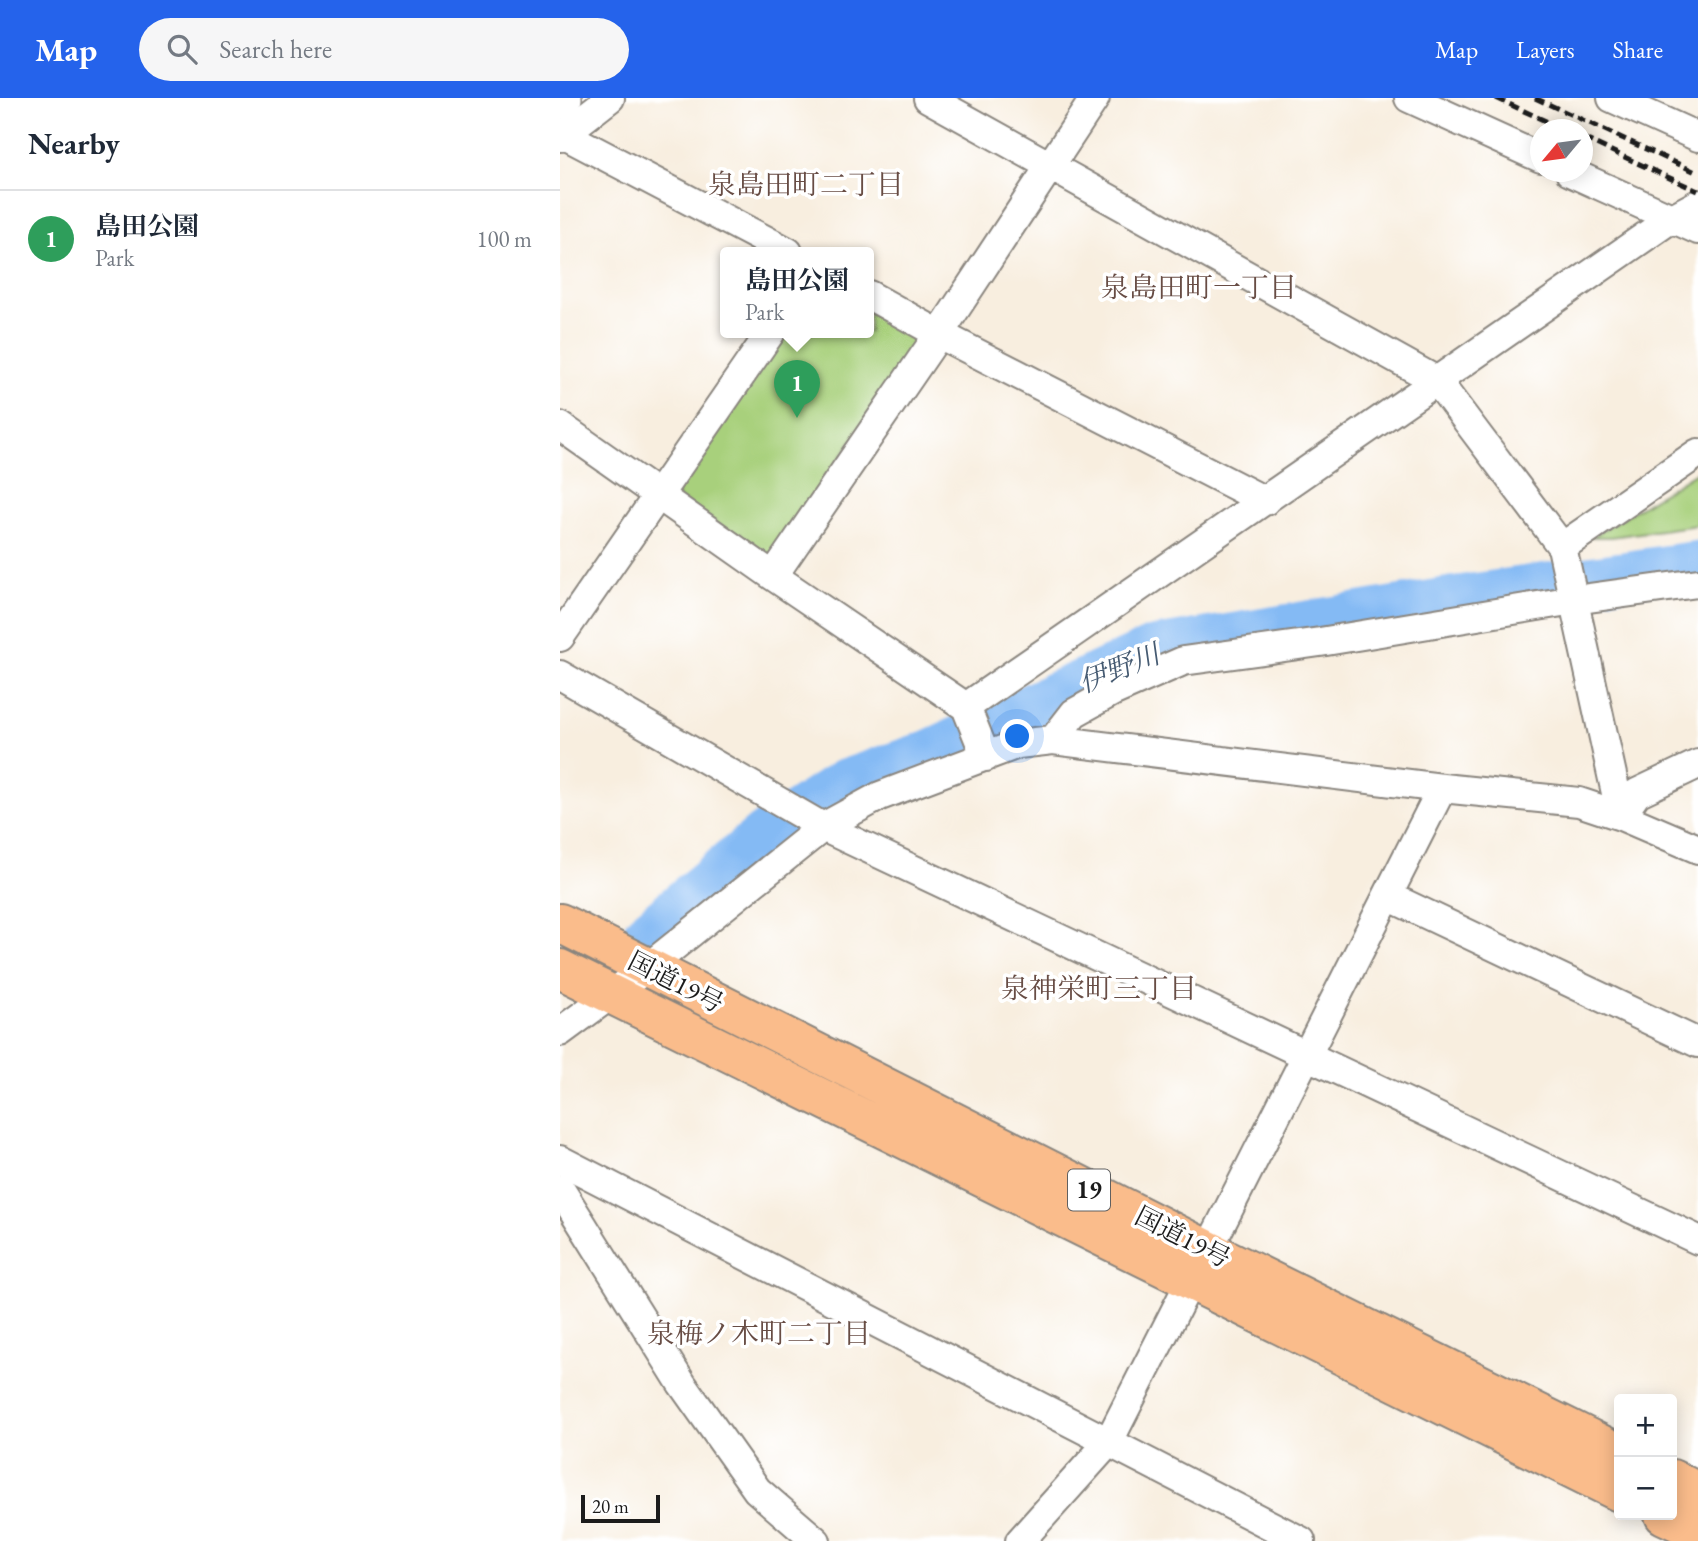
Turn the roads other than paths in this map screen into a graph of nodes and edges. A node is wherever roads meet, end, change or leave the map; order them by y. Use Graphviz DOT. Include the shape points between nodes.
graph roads {
  1 [pos="564,98"];
  2 [pos="610,98"];
  3 [pos="928,98"];
  4 [pos="1096,98"];
  5 [pos="1409,98"];
  6 [pos="1612,98"];
  7 [pos="561,124"];
  8 [pos="1698,137"];
  9 [pos="1530,153"];
  10 [pos="1050,166"];
  11 [pos="1592,182"];
  12 [pos="1698,204"];
  13 [pos="1672,218"];
  14 [pos="1698,230"];
  15 [pos="779,247"];
  16 [pos="874,298"];
  17 [pos="939,334"];
  18 [pos="767,338"];
  19 [pos="1437,381"];
  20 [pos="560,426"];
  21 [pos="1698,453"];
  22 [pos="657,496"];
  23 [pos="1265,502"];
  24 [pos="1562,547"];
  25 [pos="773,576"];
  26 [pos="1698,583"];
  27 [pos="1574,600"];
  28 [pos="560,637"];
  29 [pos="560,675"];
  30 [pos="965,706"];
  31 [pos="1053,740"];
  32 [pos="986,757"];
  33 [pos="1698,764"];
  34 [pos="1442,788"];
  35 [pos="1621,816"];
  36 [pos="823,827"];
  37 [pos="1698,849"];
  38 [pos="1388,897"];
  39 [pos="560,923"];
  40 [pos="647,968"];
  41 [pos="560,969"];
  42 [pos="611,995"];
  43 [pos="560,1032"];
  44 [pos="1698,1043"];
  45 [pos="1306,1055"];
  46 [pos="560,1160"];
  47 [pos="560,1189"];
  48 [pos="1698,1240"];
  49 [pos="1200,1265"];
  50 [pos="1108,1443"];
  51 [pos="1614,1451"];
  52 [pos="1677,1482"];
  53 [pos="1614,1489"];
  54 [pos="1698,1492"];
  55 [pos="1675,1520"];
  56 [pos="1698,1531"];
  57 [pos="816,1541"];
  58 [pos="1020,1541"];
  59 [pos="1301,1541"];
  1 -- 7 [label="street"];
  2 -- 7 [label="street"];
  3 -- 10 [label="street"];
  4 -- 10 [label="street"];
  5 -- 9 [label="street"];
  6 -- 8 [label="street"];
  7 -- 15 [label="street"];
  10 -- 17 [label="street"];
  10 -- 19 [label="street"];
  11 -- 13 [label="street"];
  12 -- 13 [label="street"];
  13 -- 14 [label="street"];
  13 -- 19 [label="street"];
  16 -- 17 [label="street"];
  17 -- 23 [label="street"];
  17 -- 25 [label="street"];
  18 -- 22 [label="street"];
  19 -- 23 [label="street"];
  19 -- 24 [label="street"];
  20 -- 22 [label="street"];
  21 -- 24 [label="street"];
  22 -- 25 [label="street"];
  22 -- 28 [label="street"];
  23 -- 30 [label="street"];
  24 -- 27 [label="street"];
  25 -- 30 [label="street"];
  26 -- 27 [label="street"];
  27 -- 31 [label="street" via="1183,661 1074,713"];
  27 -- 35 [label="street"];
  29 -- 36 [label="street"];
  30 -- 32 [label="street"];
  31 -- 32 [label="street" via="1018,744"];
  31 -- 34 [label="street"];
  32 -- 36 [label="street" via="880,796"];
  33 -- 35 [label="street" via="1637,793"];
  34 -- 35 [label="street" via="1579,802"];
  34 -- 38 [label="street"];
  35 -- 37 [label="street"];
  36 -- 40 [label="street"];
  36 -- 45 [label="street"];
  38 -- 44 [label="street"];
  38 -- 45 [label="street"];
  39 -- 40 [label="highway, 国道19号 / 19"];
  40 -- 42 [label="street"];
  40 -- 49 [label="highway, 国道19号 / 19"];
  41 -- 42 [label="highway, 国道19号 / 19"];
  42 -- 43 [label="street"];
  42 -- 49 [label="highway, 国道19号 / 19"];
  45 -- 48 [label="street"];
  45 -- 49 [label="street"];
  46 -- 50 [label="street"];
  47 -- 57 [label="street" via="682,1384 757,1490"];
  49 -- 50 [label="street"];
  49 -- 51 [label="highway, 国道19号 / 19"];
  49 -- 53 [label="highway, 国道19号 / 19"];
  50 -- 58 [label="street"];
  50 -- 59 [label="street"];
  52 -- 54 [label="highway"];
  55 -- 56 [label="highway"];
}
